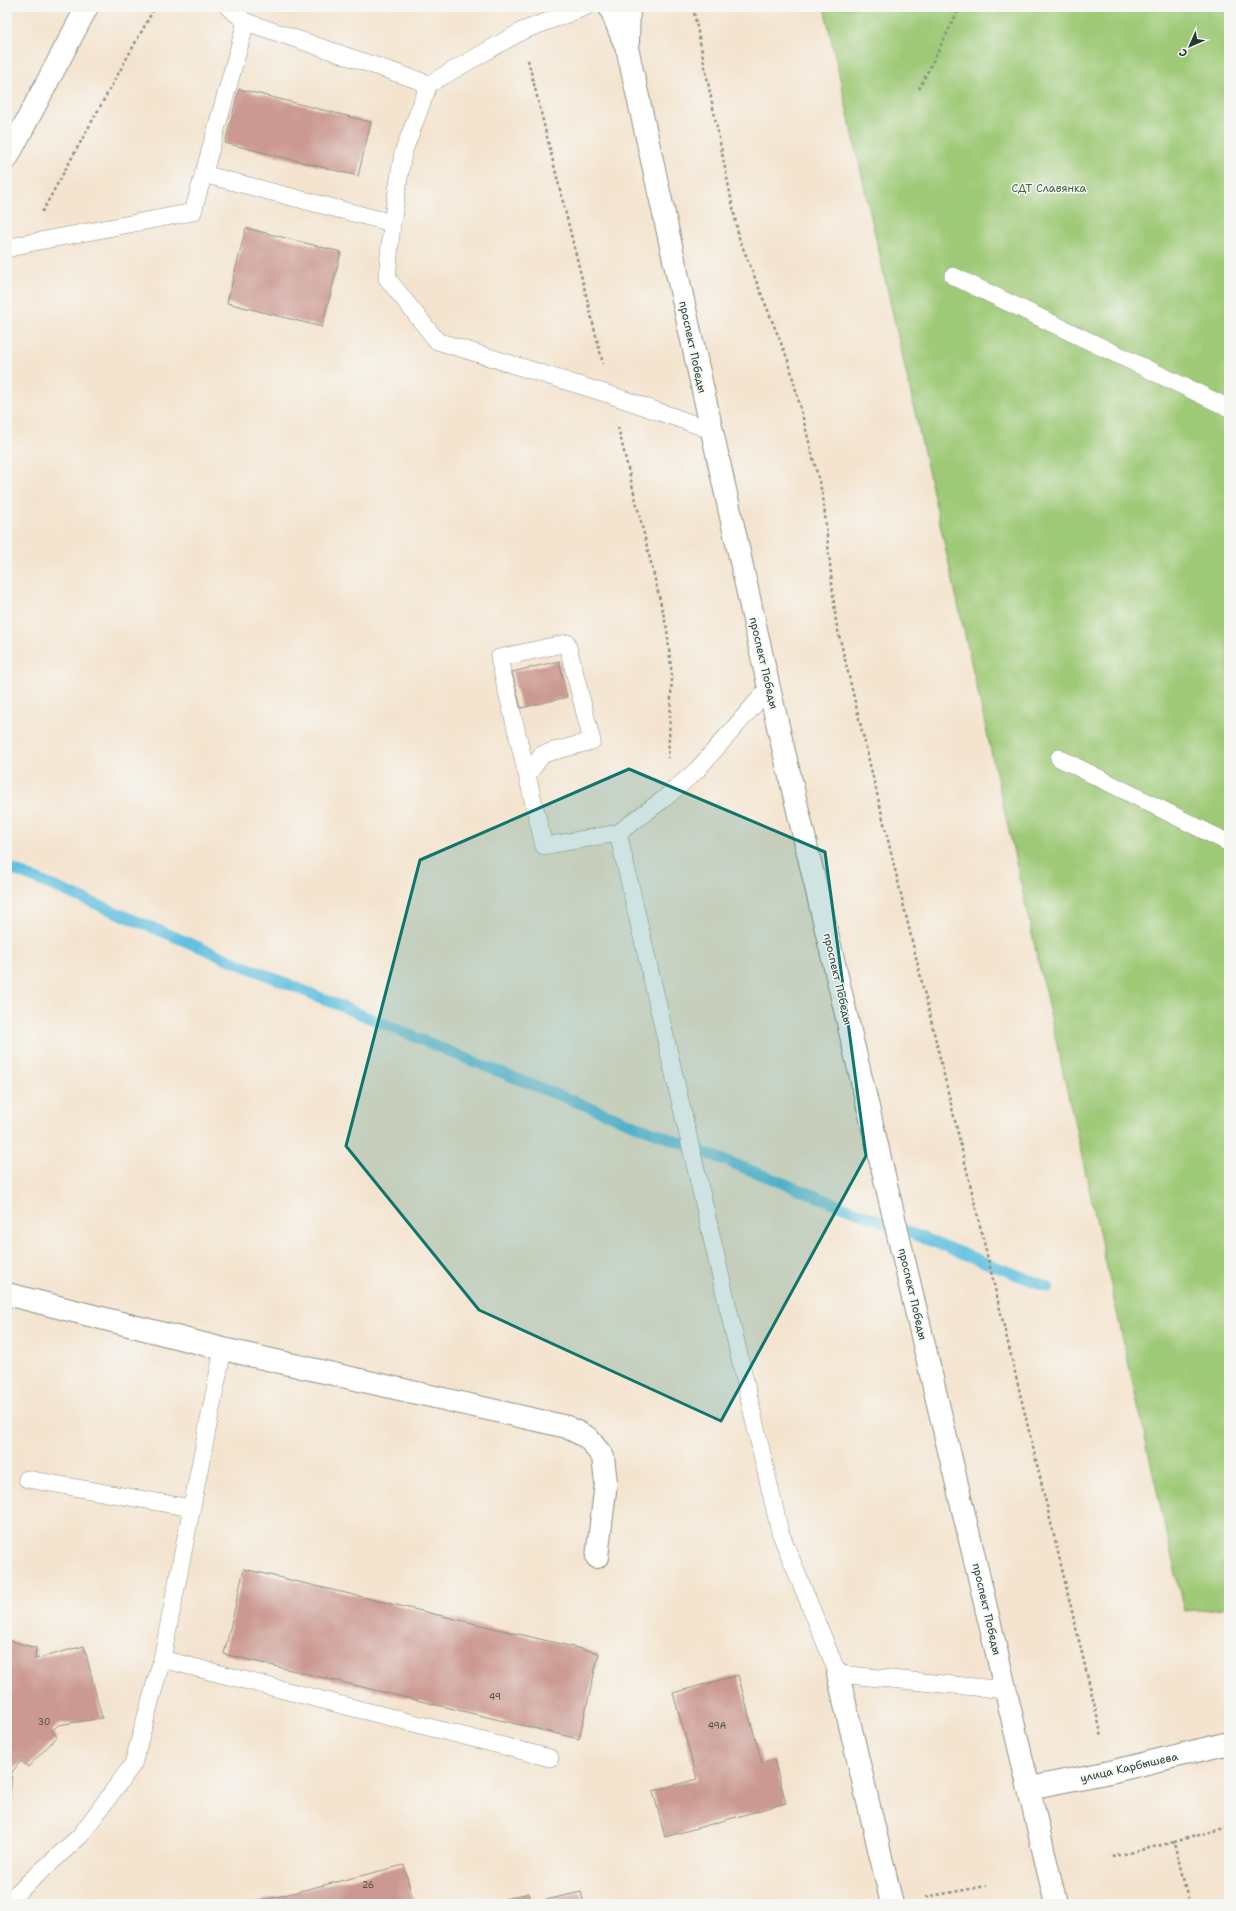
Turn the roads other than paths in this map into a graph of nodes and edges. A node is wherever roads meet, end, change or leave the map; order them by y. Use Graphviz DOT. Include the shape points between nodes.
graph roads {
  1 [pos="87,7"];
  2 [pos="228,7"];
  3 [pos="585,7"];
  4 [pos="610,7"];
  5 [pos="629,7"];
  6 [pos="246,22"];
  7 [pos="628,52"];
  8 [pos="429,84"];
  9 [pos="7,158"];
  10 [pos="203,174"];
  11 [pos="392,223"];
  12 [pos="7,249"];
  13 [pos="953,276"];
  14 [pos="1229,408"];
  15 [pos="712,430"];
  16 [pos="769,688"];
  17 [pos="1059,758"];
  18 [pos="527,775"];
  19 [pos="618,833"];
  20 [pos="1229,843"];
  21 [pos="7,1294"];
  22 [pos="223,1349"];
  23 [pos="28,1479"];
  24 [pos="191,1508"];
  25 [pos="597,1557"];
  26 [pos="162,1659"];
  27 [pos="838,1674"];
  28 [pos="1006,1690"];
  29 [pos="1229,1743"];
  30 [pos="550,1758"];
  31 [pos="1030,1788"];
  32 [pos="8,1900"];
  33 [pos="892,1904"];
  34 [pos="1056,1904"];
  1 -- 9 [label="main road"];
  2 -- 6 [label="lane"];
  3 -- 8 [label="lane" via="522,31"];
  4 -- 7 [label="main road"];
  5 -- 7 [label="main road"];
  6 -- 8 [label="lane"];
  6 -- 10 [label="lane"];
  7 -- 15 [label="main road, проспект Победы"];
  8 -- 11 [label="lane" via="402,153"];
  10 -- 11 [label="lane"];
  10 -- 12 [label="lane" via="193,212"];
  11 -- 15 [label="lane" via="387,278 437,342 610,395"];
  13 -- 14 [label="lane"];
  15 -- 16 [label="main road, проспект Победы"];
  16 -- 19 [label="lane" via="697,770"];
  16 -- 28 [label="main road, проспект Победы"];
  17 -- 20 [label="lane"];
  18 -- 18 [label="lane" via="499,658 567,643 592,741 544,754"];
  18 -- 19 [label="lane" via="544,846"];
  19 -- 27 [label="lane" via="780,1532"];
  21 -- 22 [label="main road"];
  22 -- 24 [label="lane"];
  22 -- 25 [label="main road" via="567,1427 588,1438 603,1457 606,1483"];
  23 -- 24 [label="lane"];
  24 -- 26 [label="lane"];
  26 -- 30 [label="lane"];
  26 -- 32 [label="lane" via="133,1764 80,1836"];
  27 -- 28 [label="lane"];
  27 -- 33 [label="main road"];
  28 -- 31 [label="main road, проспект Победы"];
  29 -- 31 [label="main road, улица Карбышева" via="1110,1772"];
  31 -- 34 [label="main road, проспект Победы"];
}
